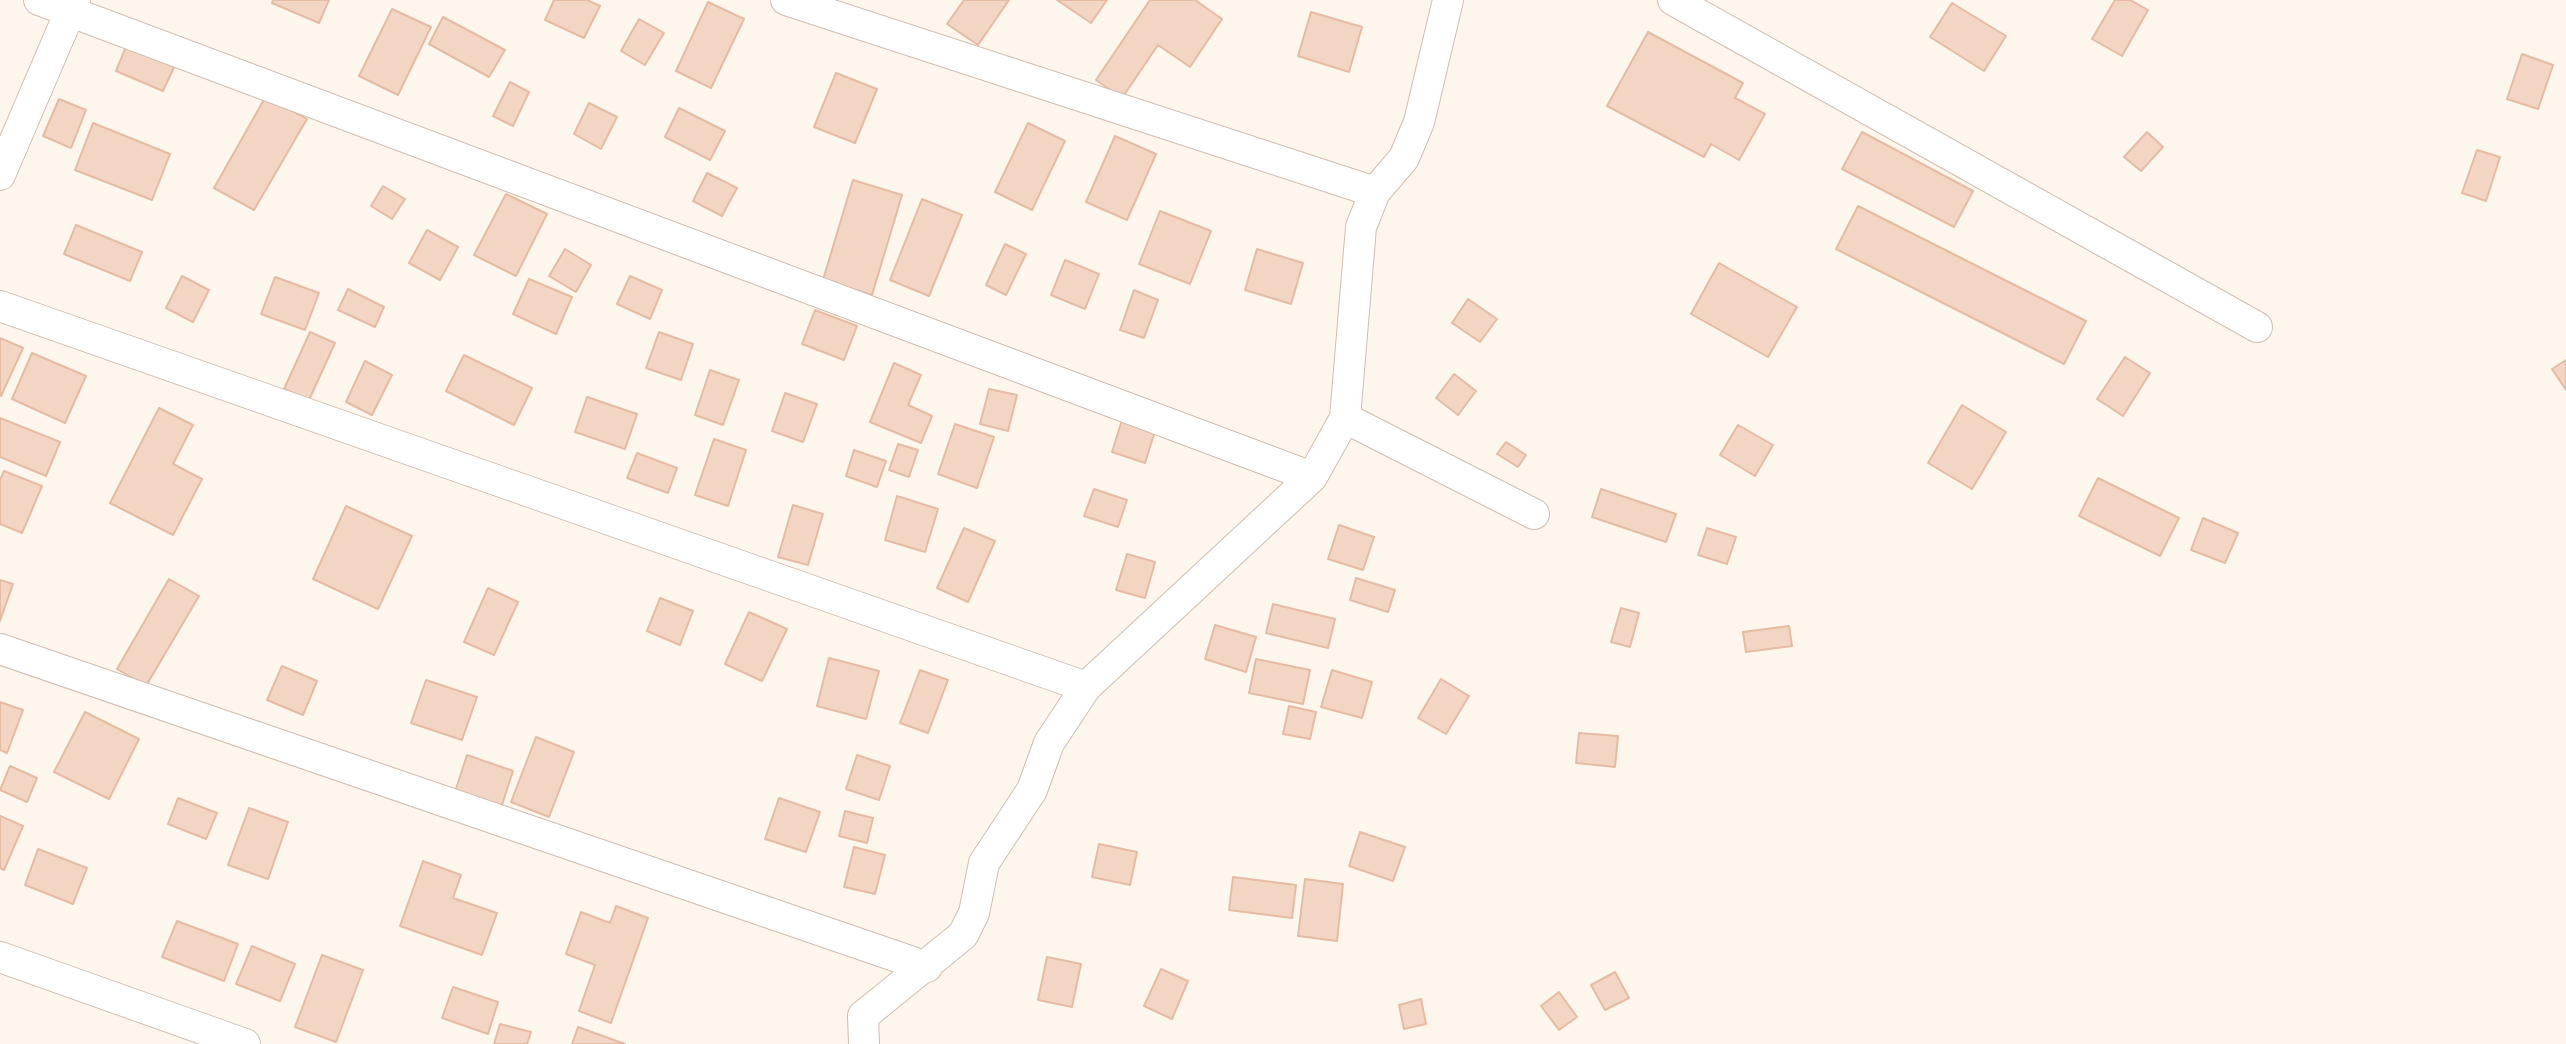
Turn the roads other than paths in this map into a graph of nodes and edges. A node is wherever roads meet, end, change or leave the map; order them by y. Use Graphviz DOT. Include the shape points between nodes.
graph roads {
  1 [pos="39,0"];
  2 [pos="786,0"];
  3 [pos="1448,0"];
  4 [pos="1673,0"];
  5 [pos="73,5"];
  6 [pos="0,174"];
  7 [pos="1375,192"];
  8 [pos="0,306"];
  9 [pos="2257,327"];
  10 [pos="1345,418"];
  11 [pos="1312,477"];
  12 [pos="1534,514"];
  13 [pos="0,649"];
  14 [pos="1086,687"];
  15 [pos="0,957"];
  16 [pos="927,967"];
  17 [pos="245,1044"];
  18 [pos="864,1044"];
  1 -- 5 [label="street"];
  2 -- 7 [label="street"];
  3 -- 7 [label="street" via="1419,122 1404,158"];
  4 -- 9 [label="street"];
  5 -- 6 [label="street"];
  5 -- 11 [label="street"];
  7 -- 10 [label="street" via="1360,227"];
  8 -- 14 [label="street"];
  10 -- 11 [label="street"];
  10 -- 12 [label="street"];
  11 -- 14 [label="street"];
  13 -- 16 [label="street"];
  14 -- 16 [label="street" via="1049,743 1032,790 984,863 974,913 963,935"];
  15 -- 17 [label="street"];
  16 -- 18 [label="street" via="872,1005 863,1016"];
}
